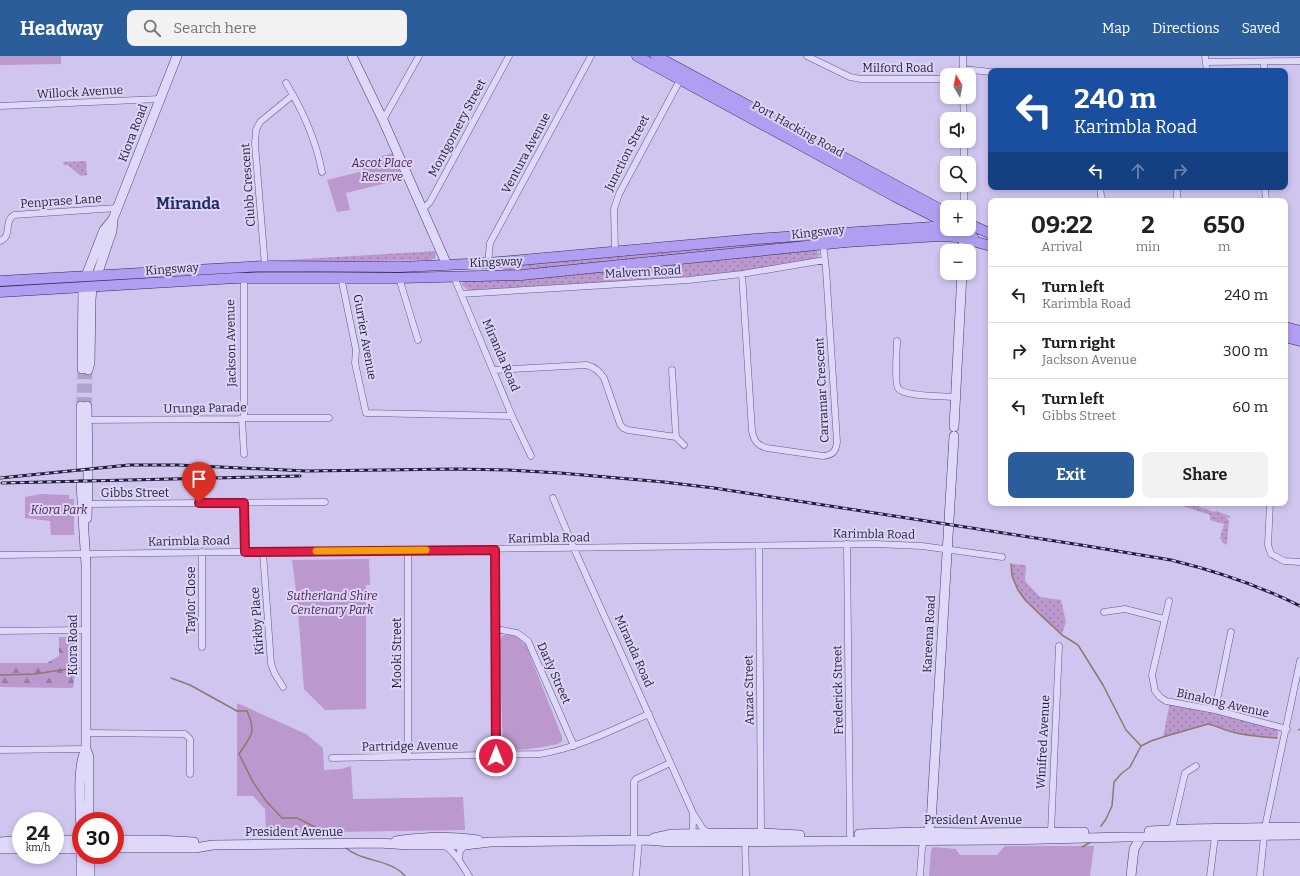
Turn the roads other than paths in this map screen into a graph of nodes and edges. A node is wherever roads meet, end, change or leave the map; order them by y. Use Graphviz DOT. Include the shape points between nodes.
graph roads {
  1 [pos="177,56"];
  2 [pos="352,56"];
  3 [pos="419,56"];
  4 [pos="509,56"];
  5 [pos="591,56"];
  6 [pos="637,56"];
  7 [pos="656,56"];
  8 [pos="807,56"];
  9 [pos="963,56"];
  10 [pos="1206,59"];
  11 [pos="1282,59"];
  12 [pos="1300,61"];
  13 [pos="1264,62"];
  14 [pos="963,68"];
  15 [pos="1264,68"];
  16 [pos="976,72"];
  17 [pos="988,72"];
  18 [pos="682,75"];
  19 [pos="940,78"];
  20 [pos="286,83"];
  21 [pos="293,95"];
  22 [pos="160,99"];
  23 [pos="0,106"];
  24 [pos="383,120"];
  25 [pos="322,172"];
  26 [pos="915,206"];
  27 [pos="118,208"];
  28 [pos="423,209"];
  29 [pos="940,209"];
  30 [pos="113,219"];
  31 [pos="940,219"];
  32 [pos="940,226"];
  33 [pos="901,229"];
  34 [pos="976,232"];
  35 [pos="822,234"];
  36 [pos="988,234"];
  37 [pos="940,236"];
  38 [pos="975,236"];
  39 [pos="0,241"];
  40 [pos="988,243"];
  41 [pos="823,245"];
  42 [pos="615,251"];
  43 [pos="824,260"];
  44 [pos="488,263"];
  45 [pos="447,265"];
  46 [pos="265,266"];
  47 [pos="339,266"];
  48 [pos="244,267"];
  49 [pos="742,274"];
  50 [pos="96,275"];
  51 [pos="86,276"];
  52 [pos="341,277"];
  53 [pos="454,277"];
  54 [pos="244,278"];
  55 [pos="399,278"];
  56 [pos="962,280"];
  57 [pos="0,281"];
  58 [pos="88,288"];
  59 [pos="0,292"];
  60 [pos="461,294"];
  61 [pos="1288,328"];
  62 [pos="1300,331"];
  63 [pos="1288,338"];
  64 [pos="418,340"];
  65 [pos="897,341"];
  66 [pos="1300,341"];
  67 [pos="85,370"];
  68 [pos="494,370"];
  69 [pos="672,370"];
  70 [pos="955,397"];
  71 [pos="84,406"];
  72 [pos="512,416"];
  73 [pos="243,418"];
  74 [pos="329,418"];
  75 [pos="84,420"];
  76 [pos="676,437"];
  77 [pos="684,445"];
  78 [pos="244,454"];
  79 [pos="530,456"];
  80 [pos="85,475"];
  81 [pos="553,498"];
  82 [pos="325,502"];
  83 [pos="244,503"];
  84 [pos="88,504"];
  85 [pos="1270,506"];
  86 [pos="85,541"];
  87 [pos="847,544"];
  88 [pos="759,546"];
  89 [pos="574,548"];
  90 [pos="947,548"];
  91 [pos="408,550"];
  92 [pos="495,550"];
  93 [pos="202,552"];
  94 [pos="245,552"];
  95 [pos="263,552"];
  96 [pos="86,554"];
  97 [pos="0,555"];
  98 [pos="1002,557"];
  99 [pos="1300,562"];
  100 [pos="1169,601"];
  101 [pos="1104,612"];
  102 [pos="1164,619"];
  103 [pos="496,629"];
  104 [pos="86,630"];
  105 [pos="0,631"];
  106 [pos="1231,632"];
  107 [pos="1059,646"];
  108 [pos="202,647"];
  109 [pos="1300,661"];
  110 [pos="283,687"];
  111 [pos="1215,710"];
  112 [pos="649,714"];
  113 [pos="1286,729"];
  114 [pos="86,733"];
  115 [pos="574,746"];
  116 [pos="86,749"];
  117 [pos="0,750"];
  118 [pos="496,756"];
  119 [pos="408,757"];
  120 [pos="332,758"];
  121 [pos="670,763"];
  122 [pos="1196,766"];
  123 [pos="190,774"];
  124 [pos="81,812"];
  125 [pos="89,812"];
  126 [pos="693,813"];
  127 [pos="1300,827"];
  128 [pos="1265,832"];
  129 [pos="710,833"];
  130 [pos="761,833"];
  131 [pos="1172,833"];
  132 [pos="692,834"];
  133 [pos="850,835"];
  134 [pos="1300,835"];
  135 [pos="926,836"];
  136 [pos="1051,836"];
  137 [pos="1215,836"];
  138 [pos="725,837"];
  139 [pos="1125,837"];
  140 [pos="1141,837"];
  141 [pos="124,840"];
  142 [pos="640,840"];
  143 [pos="12,841"];
  144 [pos="745,841"];
  145 [pos="0,842"];
  146 [pos="490,842"];
  147 [pos="379,843"];
  148 [pos="209,845"];
  149 [pos="465,845"];
  150 [pos="444,846"];
  151 [pos="124,848"];
  152 [pos="0,849"];
  153 [pos="12,849"];
  154 [pos="1134,849"];
  155 [pos="459,860"];
  156 [pos="81,864"];
  157 [pos="90,864"];
  158 [pos="81,876"];
  159 [pos="90,876"];
  160 [pos="469,876"];
  161 [pos="636,876"];
  162 [pos="746,876"];
  163 [pos="920,876"];
  164 [pos="1131,876"];
  165 [pos="1210,876"];
  166 [pos="1260,876"];
  1 -- 22 [label="main road, Kiora Road"];
  2 -- 24 [label="main road"];
  3 -- 24 [label="street"];
  4 -- 28 [label="street, Montgomery Street" via="430,202"];
  5 -- 44 [label="street, Ventura Avenue" via="490,242"];
  6 -- 18 [label="main road, Port Hacking Road"];
  7 -- 18 [label="main road, Port Hacking Road"];
  8 -- 19 [label="street, Milford Road" via="850,77 861,79"];
  9 -- 14 [label="street"];
  10 -- 13 [label="street"];
  11 -- 12 [label="street"];
  11 -- 13 [label="street"];
  13 -- 15 [label="street"];
  16 -- 17 [label="street"];
  18 -- 26 [label="main road, Port Hacking Road"];
  18 -- 29 [label="main road, Port Hacking Road"];
  18 -- 42 [label="street, Junction Street" via="619,194 614,209"];
  20 -- 21 [label="street"];
  21 -- 25 [label="street" via="311,132"];
  21 -- 46 [label="street, Clubb Crescent" via="260,122 256,130"];
  22 -- 23 [label="street, Willock Avenue"];
  22 -- 27 [label="main road, Kiora Road"];
  24 -- 28 [label="main road"];
  26 -- 31 [label="main road, Port Hacking Road"];
  26 -- 33 [label="main road" via="919,212 918,220"];
  27 -- 30 [label="main road, Kiora Road"];
  27 -- 39 [label="street, Penprase Lane" via="14,215 8,222 5,239"];
  28 -- 45 [label="main road"];
  30 -- 50 [label="main road, Kiora Road" via="112,231"];
  30 -- 51 [label="main road, Kiora Road" via="104,230"];
  32 -- 33 [label="main road, Kingsway"];
  33 -- 35 [label="main road, Kingsway"];
  34 -- 36 [label="main road, Kingsway"];
  35 -- 41 [label="main road"];
  35 -- 42 [label="main road, Kingsway"];
  37 -- 41 [label="main road, Kingsway"];
  38 -- 40 [label="main road, Kingsway"];
  41 -- 43 [label="street, Carramar Crescent"];
  41 -- 53 [label="main road, Kingsway" via="522,274"];
  42 -- 44 [label="main road, Kingsway"];
  43 -- 49 [label="street, Malvern Road"];
  43 -- 49 [label="street, Carramar Crescent" via="837,442 836,450 830,455 767,448 756,442 752,431"];
  44 -- 45 [label="main road, Kingsway"];
  45 -- 47 [label="main road, Kingsway"];
  45 -- 53 [label="main road, Miranda Road"];
  46 -- 47 [label="main road, Kingsway"];
  46 -- 48 [label="main road, Kingsway"];
  47 -- 52 [label="main road, Gurrier Avenue"];
  48 -- 50 [label="main road, Kingsway"];
  48 -- 54 [label="main road, Jackson Avenue"];
  49 -- 60 [label="street, Malvern Road" via="689,280"];
  50 -- 51 [label="main road, Kingsway"];
  50 -- 58 [label="main road, Kiora Road"];
  51 -- 57 [label="main road, Kingsway"];
  51 -- 58 [label="main road, Kiora Road"];
  52 -- 54 [label="main road, Kingsway"];
  52 -- 55 [label="main road, Kingsway"];
  52 -- 72 [label="street, Gurrier Avenue" via="366,413"];
  53 -- 55 [label="main road, Kingsway"];
  53 -- 60 [label="street, Miranda Road"];
  54 -- 58 [label="main road, Kingsway"];
  54 -- 73 [label="street, Jackson Avenue"];
  55 -- 64 [label="street"];
  56 -- 70 [label="main road, Kareena Road"];
  58 -- 59 [label="main road, Kingsway"];
  58 -- 67 [label="main road, Kiora Road"];
  60 -- 68 [label="street, Miranda Road"];
  61 -- 62 [label="main road"];
  63 -- 66 [label="main road"];
  65 -- 70 [label="street" via="896,383 900,391"];
  68 -- 72 [label="street, Miranda Road"];
  68 -- 76 [label="street" via="586,365 594,367 604,378 623,428"];
  69 -- 76 [label="street"];
  70 -- 90 [label="main road, Kareena Road"];
  71 -- 75 [label="main road, Kiora Road"];
  72 -- 79 [label="street, Miranda Road"];
  73 -- 74 [label="street, Urunga Parade"];
  73 -- 75 [label="street, Urunga Parade"];
  73 -- 78 [label="street, Jackson Avenue"];
  75 -- 80 [label="main road, Kiora Road"];
  76 -- 77 [label="street"];
  80 -- 84 [label="main road, Kiora Road"];
  80 -- 86 [label="main road, Kiora Road" via="82,504"];
  81 -- 89 [label="street, Miranda Road"];
  82 -- 83 [label="street, Gibbs Street"];
  83 -- 84 [label="street, Gibbs Street"];
  83 -- 94 [label="street"];
  84 -- 86 [label="main road, Kiora Road"];
  85 -- 99 [label="street" via="1268,545 1271,554 1284,561"];
  86 -- 96 [label="main road, Kiora Road"];
  87 -- 88 [label="street, Karimbla Road"];
  87 -- 90 [label="street, Karimbla Road"];
  87 -- 133 [label="street, Frederick Street"];
  88 -- 89 [label="street, Karimbla Road"];
  88 -- 130 [label="street, Anzac Street"];
  89 -- 92 [label="street, Karimbla Road"];
  89 -- 112 [label="street, Miranda Road"];
  90 -- 98 [label="street, Karimbla Road"];
  90 -- 135 [label="main road, Kareena Road" via="931,823"];
  91 -- 92 [label="street, Karimbla Road"];
  91 -- 95 [label="street, Karimbla Road"];
  91 -- 119 [label="street, Mooki Street"];
  92 -- 103 [label="street"];
  93 -- 94 [label="street, Karimbla Road"];
  93 -- 96 [label="street, Karimbla Road"];
  93 -- 108 [label="street, Taylor Close"];
  94 -- 95 [label="street, Karimbla Road"];
  95 -- 110 [label="street, Kirkby Place" via="270,655 273,670"];
  96 -- 97 [label="street, Karimbla Road"];
  96 -- 104 [label="main road, Kiora Road"];
  100 -- 102 [label="street, Binalong Avenue"];
  101 -- 102 [label="street" via="1125,609"];
  102 -- 111 [label="street, Binalong Avenue" via="1152,675 1155,691 1166,701"];
  103 -- 115 [label="street, Darly Street" via="517,633 528,641"];
  103 -- 118 [label="street"];
  104 -- 105 [label="street"];
  104 -- 114 [label="main road, Kiora Road"];
  106 -- 111 [label="street"];
  107 -- 136 [label="street, Winifred Avenue"];
  109 -- 113 [label="street"];
  111 -- 113 [label="street, Binalong Avenue"];
  112 -- 115 [label="street, Partridge Avenue"];
  112 -- 121 [label="street, Miranda Road"];
  113 -- 128 [label="street"];
  114 -- 116 [label="main road, Kiora Road"];
  114 -- 123 [label="street" via="185,734 190,739"];
  115 -- 118 [label="street, Partridge Avenue" via="540,754"];
  116 -- 117 [label="street"];
  116 -- 124 [label="main road, Kiora Road" via="81,773"];
  116 -- 125 [label="main road, Kiora Road" via="89,756"];
  118 -- 119 [label="street, Partridge Avenue"];
  119 -- 120 [label="street, Partridge Avenue"];
  121 -- 126 [label="street, Miranda Road"];
  121 -- 142 [label="street" via="634,782"];
  122 -- 131 [label="street" via="1185,773"];
  126 -- 129 [label="street, Miranda Road" via="703,829"];
  126 -- 132 [label="street, Miranda Road"];
  127 -- 128 [label="main road, President Avenue"];
  128 -- 131 [label="main road, President Avenue"];
  128 -- 134 [label="main road, President Avenue"];
  128 -- 137 [label="main road, President Avenue"];
  128 -- 166 [label="street"];
  129 -- 132 [label="main road, President Avenue"];
  129 -- 138 [label="main road, President Avenue"];
  130 -- 133 [label="main road, President Avenue"];
  130 -- 138 [label="main road, President Avenue"];
  131 -- 136 [label="main road, President Avenue"];
  131 -- 137 [label="main road, President Avenue"];
  131 -- 140 [label="main road, President Avenue"];
  132 -- 138 [label="street" via="697,838"];
  132 -- 142 [label="main road, President Avenue" via="672,834"];
  133 -- 135 [label="main road, President Avenue"];
  135 -- 136 [label="main road, President Avenue"];
  135 -- 144 [label="main road, President Avenue"];
  135 -- 163 [label="street" via="922,848"];
  136 -- 139 [label="main road, President Avenue"];
  137 -- 165 [label="street"];
  138 -- 142 [label="main road, President Avenue" via="671,842"];
  138 -- 144 [label="main road, President Avenue"];
  139 -- 140 [label="main road, President Avenue"];
  139 -- 154 [label="main road"];
  140 -- 154 [label="main road"];
  141 -- 148 [label="main road, President Avenue" via="162,840"];
  142 -- 146 [label="main road, President Avenue"];
  142 -- 161 [label="street"];
  143 -- 145 [label="main road"];
  144 -- 162 [label="street"];
  146 -- 147 [label="main road, President Avenue" via="449,838"];
  146 -- 149 [label="main road, President Avenue"];
  147 -- 148 [label="main road, President Avenue"];
  147 -- 150 [label="main road, President Avenue"];
  148 -- 151 [label="main road, President Avenue" via="195,848"];
  149 -- 150 [label="main road, President Avenue"];
  149 -- 155 [label="street" via="460,851"];
  150 -- 155 [label="street"];
  152 -- 153 [label="main road"];
  154 -- 164 [label="main road"];
  155 -- 160 [label="street"];
  156 -- 158 [label="main road"];
  157 -- 159 [label="main road"];
}
